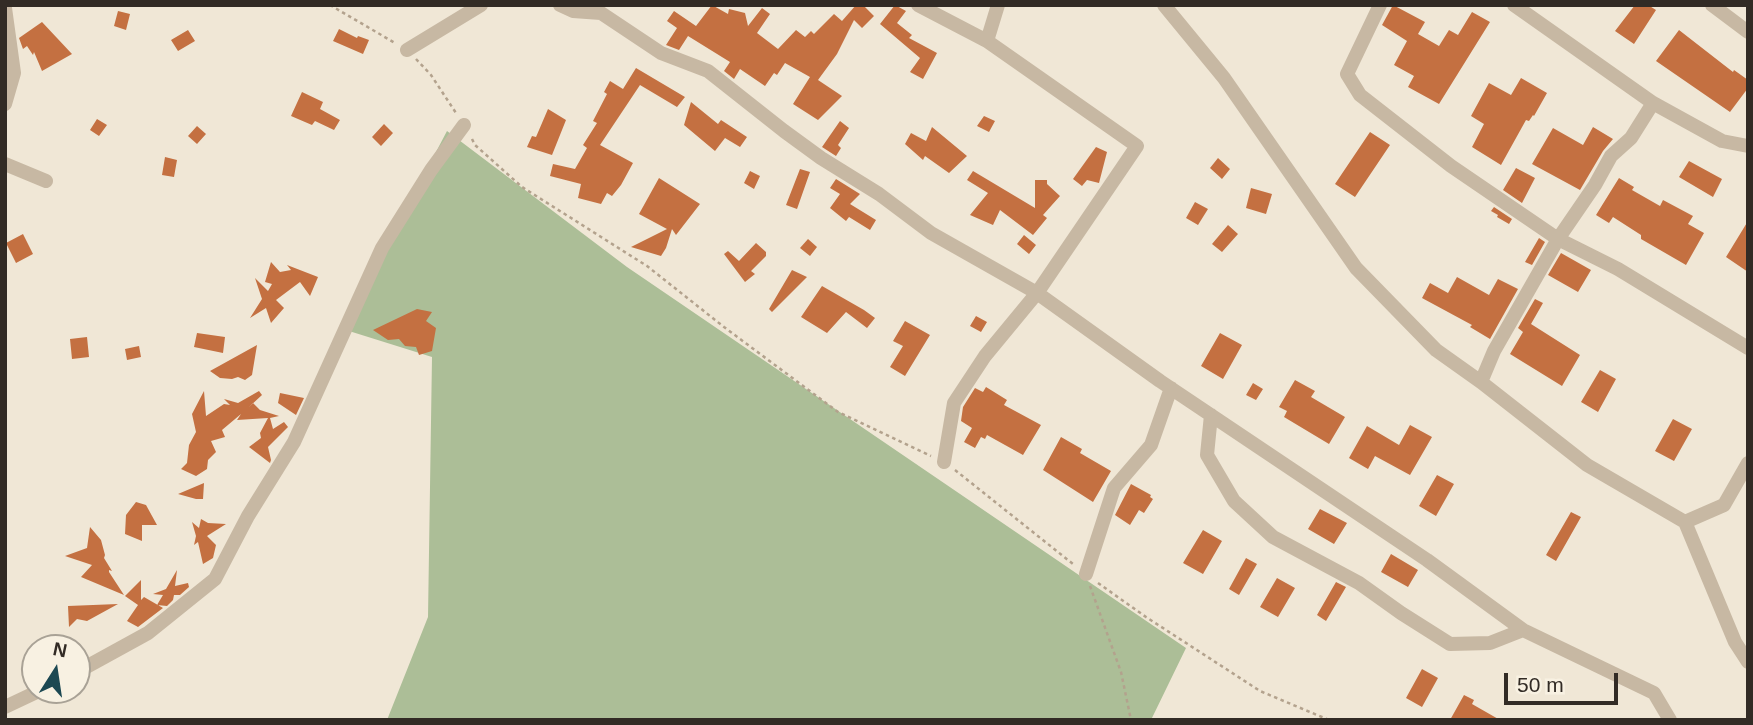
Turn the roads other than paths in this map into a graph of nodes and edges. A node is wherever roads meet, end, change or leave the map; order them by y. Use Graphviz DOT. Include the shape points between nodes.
graph roads {
  1 [pos="481,5"];
  2 [pos="560,5"];
  3 [pos="918,5"];
  4 [pos="998,5"];
  5 [pos="1164,5"];
  6 [pos="1380,5"];
  7 [pos="1514,5"];
  8 [pos="1712,5"];
  9 [pos="5,8"];
  10 [pos="1748,32"];
  11 [pos="987,41"];
  12 [pos="407,50"];
  13 [pos="1653,103"];
  14 [pos="5,104"];
  15 [pos="464,125"];
  16 [pos="1748,146"];
  17 [pos="5,164"];
  18 [pos="46,181"];
  19 [pos="1558,239"];
  20 [pos="1037,293"];
  21 [pos="1748,348"];
  22 [pos="1481,382"];
  23 [pos="1171,388"];
  24 [pos="1211,415"];
  25 [pos="944,462"];
  26 [pos="1748,463"];
  27 [pos="1685,522"];
  28 [pos="1086,574"];
  29 [pos="1523,630"];
  30 [pos="1748,662"];
  31 [pos="91,665"];
  32 [pos="21,699"];
  33 [pos="5,707"];
  34 [pos="1670,720"];
  1 -- 12 [label="street"];
  2 -- 20 [label="street" via="601,13 661,52 708,71 784,131 931,233"];
  3 -- 11 [label="street"];
  4 -- 11 [label="street"];
  5 -- 22 [label="street" via="1224,78 1356,268 1436,350"];
  6 -- 19 [label="street" via="1347,74 1360,95 1451,166"];
  7 -- 13 [label="street"];
  8 -- 10 [label="street"];
  9 -- 14 [label="street" via="14,73"];
  11 -- 20 [label="street" via="1137,146"];
  13 -- 16 [label="street" via="1722,141"];
  13 -- 19 [label="street" via="1631,138 1611,156"];
  15 -- 31 [label="street" via="382,248 294,442 215,579 148,634"];
  17 -- 18 [label="street"];
  19 -- 21 [label="street" via="1618,269"];
  19 -- 22 [label="street"];
  20 -- 23 [label="street"];
  20 -- 25 [label="street" via="985,356 954,403"];
  22 -- 27 [label="street" via="1587,465"];
  23 -- 24 [label="street"];
  23 -- 28 [label="street" via="1151,445 1114,488"];
  24 -- 29 [label="street"];
  24 -- 29 [label="street" via="1207,455 1234,501 1273,537 1359,583 1450,644 1490,643"];
  26 -- 27 [label="street" via="1724,505"];
  27 -- 30 [label="street" via="1735,642"];
  29 -- 34 [label="street" via="1654,693"];
  32 -- 33 [label="street"];
}
